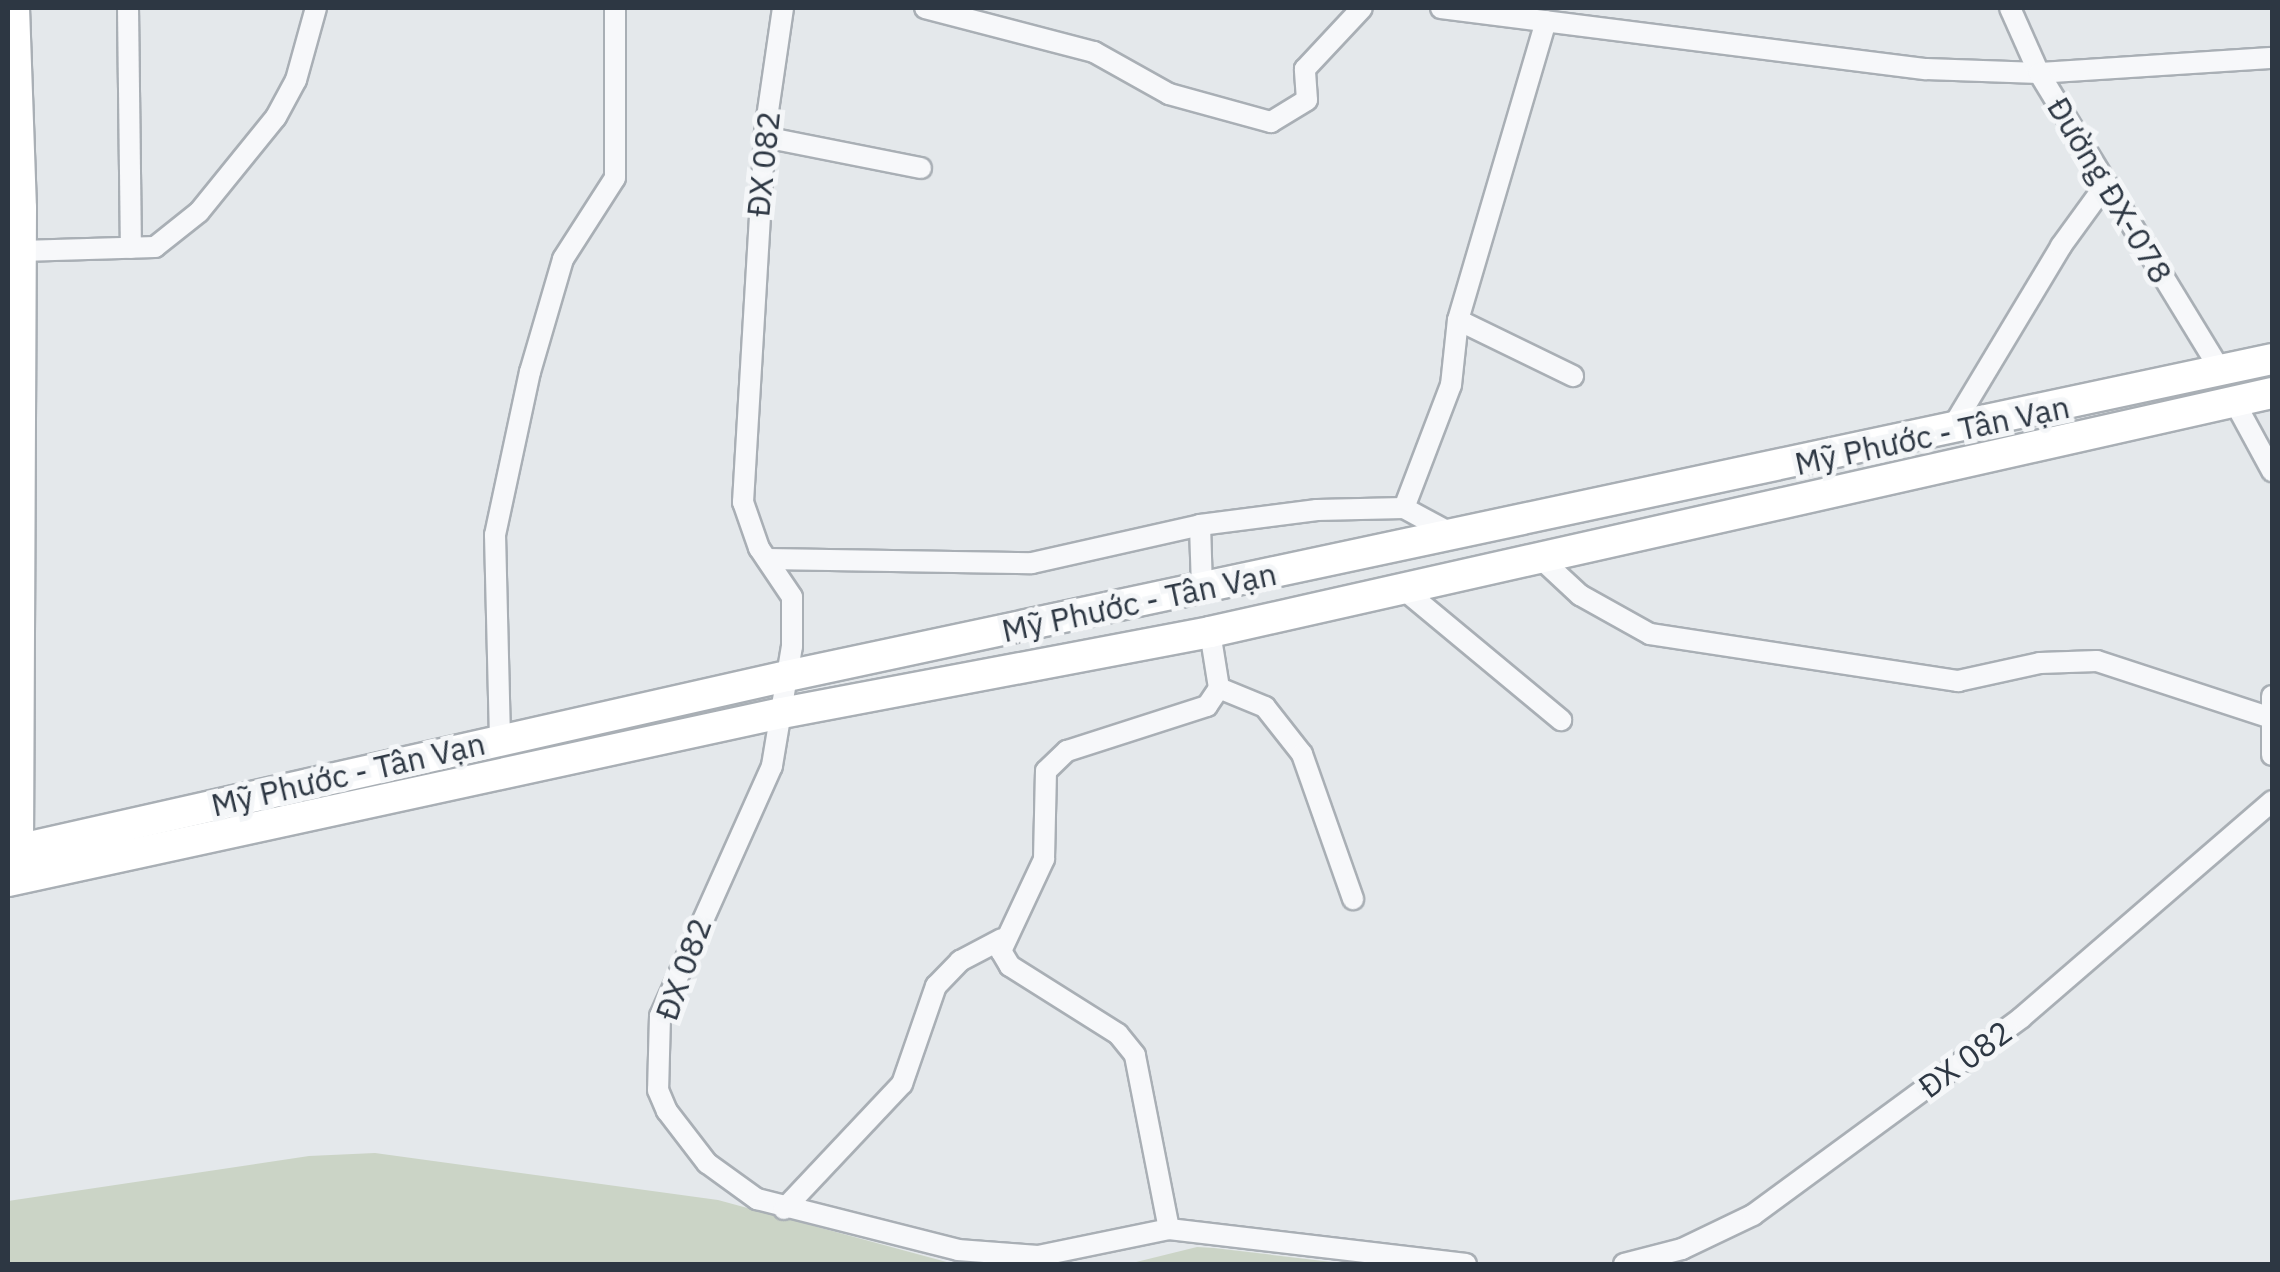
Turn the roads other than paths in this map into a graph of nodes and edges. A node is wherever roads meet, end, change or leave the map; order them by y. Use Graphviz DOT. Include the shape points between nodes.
graph roads {
  1 [pos="15,8"];
  2 [pos="128,8"];
  3 [pos="316,8"];
  4 [pos="614,8"];
  5 [pos="783,8"];
  6 [pos="925,8"];
  7 [pos="1362,8"];
  8 [pos="1441,8"];
  9 [pos="2010,8"];
  10 [pos="1009,17"];
  11 [pos="1546,22"];
  12 [pos="2272,58"];
  13 [pos="2040,73"];
  14 [pos="764,137"];
  15 [pos="921,168"];
  16 [pos="2106,184"];
  17 [pos="131,248"];
  18 [pos="22,251"];
  19 [pos="1458,320"];
  20 [pos="2272,359"];
  21 [pos="2219,368"];
  22 [pos="1574,376"];
  23 [pos="2272,392"];
  24 [pos="13,398"];
  25 [pos="2234,400"];
  26 [pos="1950,432"];
  27 [pos="2272,471"];
  28 [pos="1404,508"];
  29 [pos="1200,525"];
  30 [pos="1454,535"];
  31 [pos="1539,557"];
  32 [pos="767,559"];
  33 [pos="1202,588"];
  34 [pos="1402,588"];
  35 [pos="1210,632"];
  36 [pos="787,676"];
  37 [pos="1219,688"];
  38 [pos="2270,707"];
  39 [pos="782,713"];
  40 [pos="1562,720"];
  41 [pos="500,739"];
  42 [pos="2272,755"];
  43 [pos="2272,800"];
  44 [pos="13,850"];
  45 [pos="8,881"];
  46 [pos="1352,899"];
  47 [pos="1002,938"];
  48 [pos="784,1209"];
  49 [pos="1169,1230"];
  50 [pos="1466,1264"];
  51 [pos="1624,1264"];
  1 -- 18 [label="street"];
  2 -- 17 [label="street"];
  3 -- 17 [label="street" via="296,80 240,166 155,247"];
  4 -- 41 [label="street" via="615,178 563,259 530,372 495,535"];
  5 -- 14 [label="street, ĐX 082"];
  6 -- 10 [label="street"];
  7 -- 10 [label="street" via="1305,69 1307,100 1271,122 1168,94 1094,52"];
  8 -- 11 [label="street"];
  9 -- 13 [label="street, Đường ĐX-078"];
  11 -- 13 [label="street" via="1926,69"];
  11 -- 19 [label="street"];
  12 -- 13 [label="street"];
  13 -- 16 [label="street, Đường ĐX-078"];
  14 -- 15 [label="street"];
  14 -- 32 [label="street, ĐX 082" via="743,502"];
  16 -- 21 [label="street, Đường ĐX-078"];
  16 -- 26 [label="street" via="2061,246"];
  17 -- 18 [label="street"];
  18 -- 24 [label="street"];
  19 -- 22 [label="street"];
  19 -- 28 [label="street" via="1451,384"];
  20 -- 21 [label="main road, Mỹ Phước - Tân Vạn"];
  21 -- 26 [label="main road, Mỹ Phước - Tân Vạn"];
  23 -- 25 [label="main road, Mỹ Phước - Tân Vạn"];
  24 -- 44 [label="street"];
  25 -- 27 [label="street"];
  25 -- 31 [label="main road, Mỹ Phước - Tân Vạn"];
  26 -- 30 [label="main road, Mỹ Phước - Tân Vạn"];
  28 -- 29 [label="street" via="1317,510"];
  28 -- 30 [label="street"];
  29 -- 32 [label="street" via="1032,563"];
  29 -- 33 [label="street"];
  30 -- 33 [label="main road, Mỹ Phước - Tân Vạn"];
  31 -- 34 [label="main road, Mỹ Phước - Tân Vạn"];
  31 -- 38 [label="street" via="1580,595 1650,634 1958,681 2040,662 2097,662"];
  32 -- 36 [label="street, ĐX 082" via="792,597"];
  33 -- 36 [label="main road, Mỹ Phước - Tân Vạn"];
  34 -- 35 [label="main road, Mỹ Phước - Tân Vạn"];
  34 -- 40 [label="street"];
  35 -- 37 [label="street"];
  35 -- 39 [label="main road, Mỹ Phước - Tân Vạn"];
  36 -- 39 [label="street, ĐX 082"];
  36 -- 41 [label="main road, Mỹ Phước - Tân Vạn"];
  37 -- 46 [label="street" via="1265,707 1302,754"];
  37 -- 47 [label="street" via="1198,711 1054,760 1042,783 1044,859"];
  38 -- 42 [label="street"];
  39 -- 45 [label="main road, Mỹ Phước - Tân Vạn"];
  39 -- 48 [label="street, ĐX 082" via="766,781 660,1016 658,1090 706,1164 739,1189"];
  41 -- 44 [label="main road, Mỹ Phước - Tân Vạn"];
  43 -- 51 [label="street, ĐX 082" via="2022,1018 1753,1215 1682,1248"];
  47 -- 48 [label="street" via="960,961 936,986 902,1084"];
  47 -- 49 [label="street" via="1010,966 1118,1034 1134,1055"];
  48 -- 49 [label="street, ĐX 082" via="998,1255 1038,1256"];
  49 -- 50 [label="street, ĐX 082"];
}
